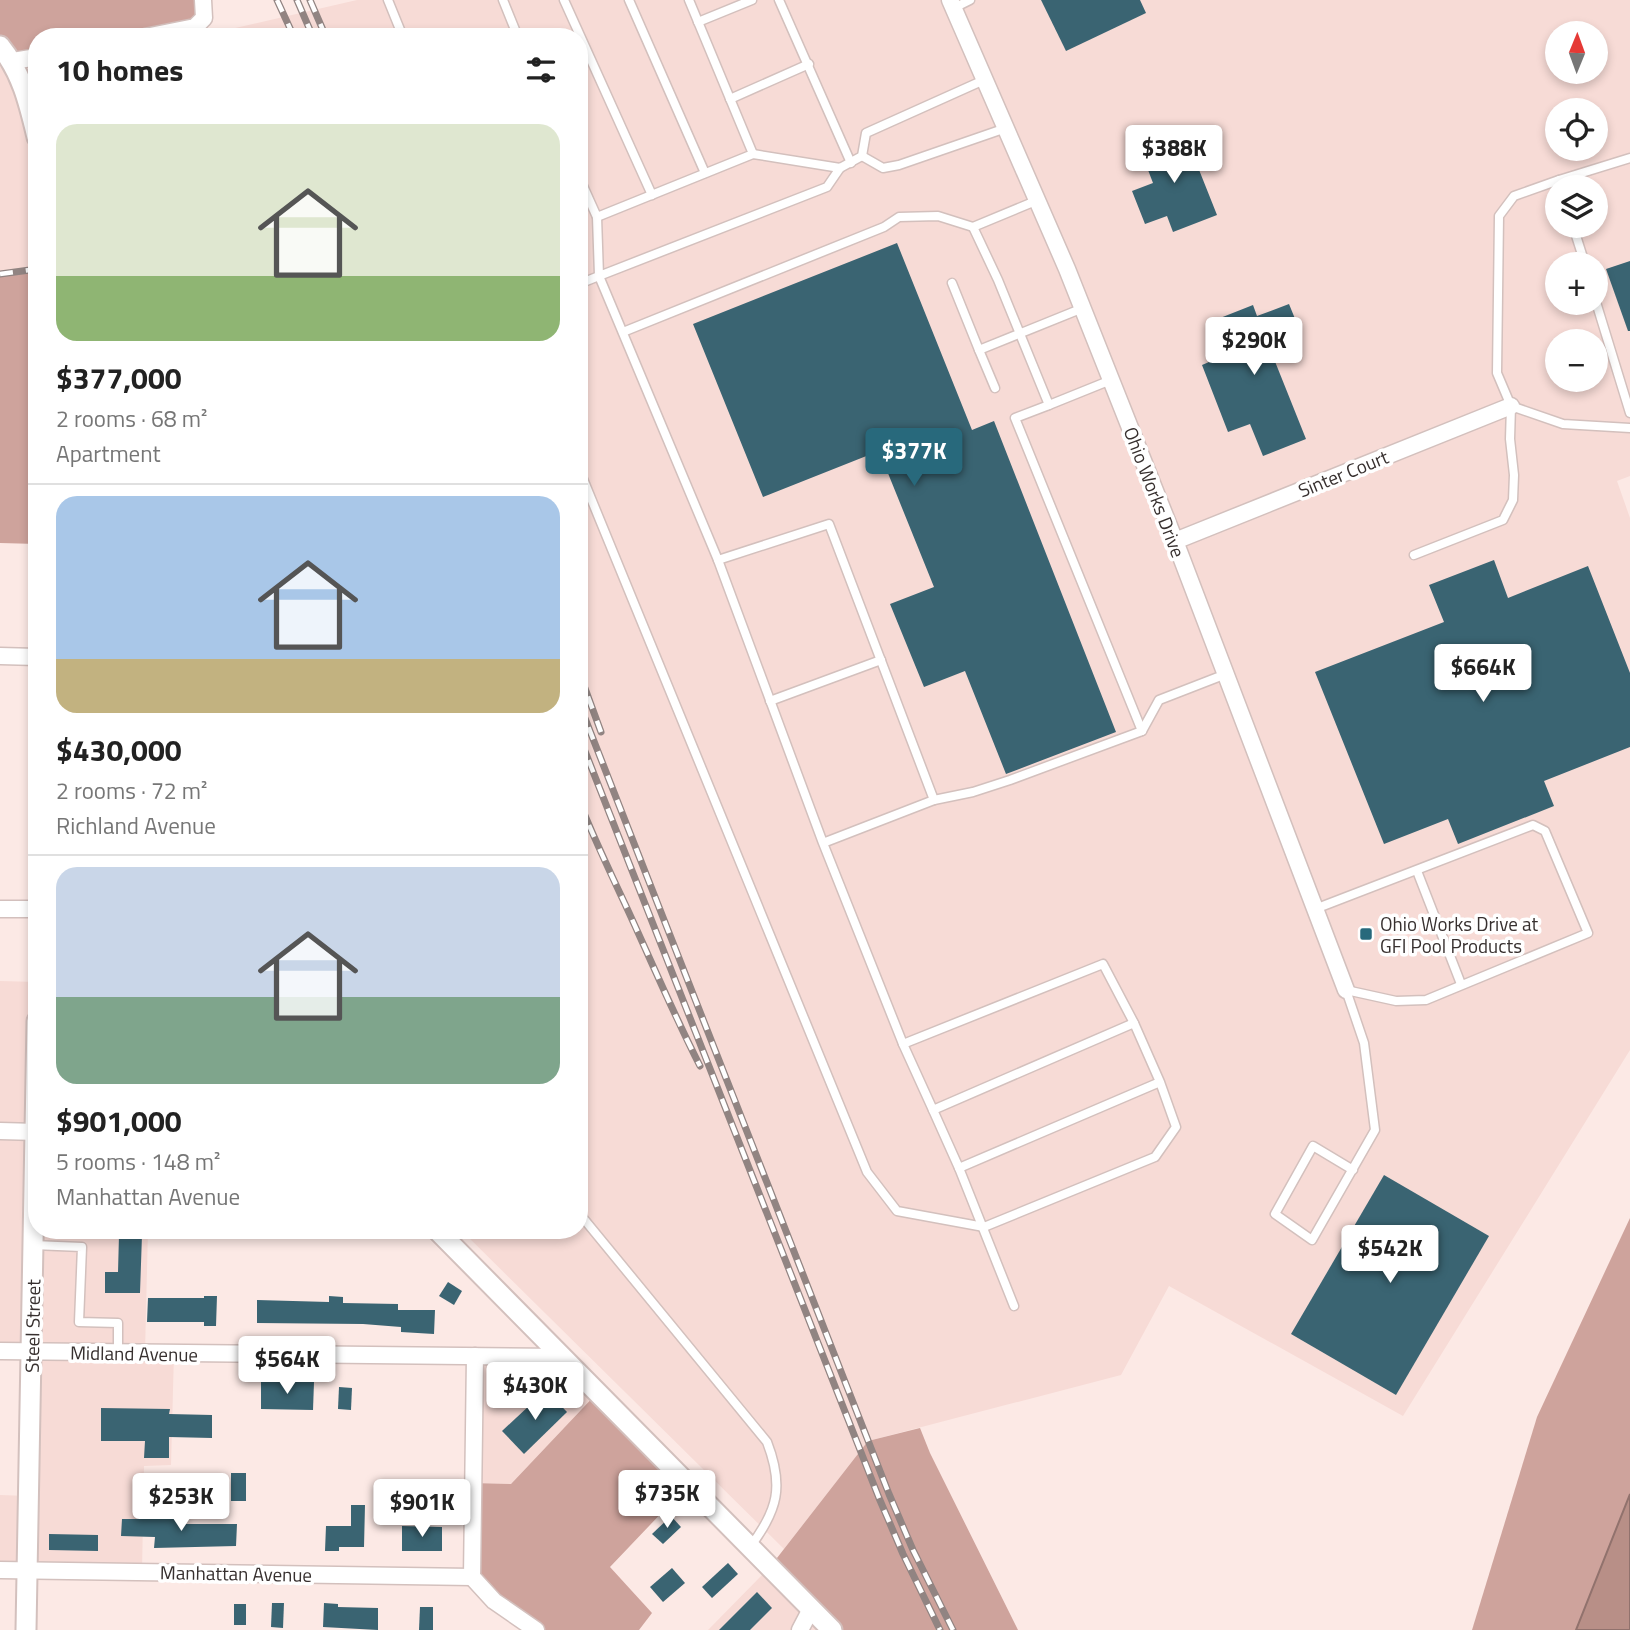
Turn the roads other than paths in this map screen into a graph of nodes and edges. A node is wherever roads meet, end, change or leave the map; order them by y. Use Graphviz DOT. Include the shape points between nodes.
graph roads {
  1 [pos="203,0"];
  2 [pos="388,0"];
  3 [pos="502,0"];
  4 [pos="564,0"];
  5 [pos="629,0"];
  6 [pos="689,0"];
  7 [pos="752,0"];
  8 [pos="779,0"];
  9 [pos="970,0"];
  10 [pos="952,4"];
  11 [pos="698,22"];
  12 [pos="190,28"];
  13 [pos="399,28"];
  14 [pos="515,28"];
  15 [pos="577,28"];
  16 [pos="588,53"];
  17 [pos="6,54"];
  18 [pos="28,56"];
  19 [pos="809,64"];
  20 [pos="984,80"];
  21 [pos="730,99"];
  22 [pos="28,100"];
  23 [pos="1006,128"];
  24 [pos="753,154"];
  25 [pos="862,156"];
  26 [pos="1630,158"];
  27 [pos="851,163"];
  28 [pos="840,168"];
  29 [pos="705,173"];
  30 [pos="1584,175"];
  31 [pos="1545,188"];
  32 [pos="652,195"];
  33 [pos="588,197"];
  34 [pos="1038,200"];
  35 [pos="597,217"];
  36 [pos="973,227"];
  37 [pos="599,276"];
  38 [pos="588,280"];
  39 [pos="952,283"];
  40 [pos="1083,308"];
  41 [pos="1600,315"];
  42 [pos="623,332"];
  43 [pos="1020,334"];
  44 [pos="979,350"];
  45 [pos="1111,380"];
  46 [pos="995,388"];
  47 [pos="1049,405"];
  48 [pos="1511,406"];
  49 [pos="1630,413"];
  50 [pos="1630,428"];
  51 [pos="588,491"];
  52 [pos="1175,541"];
  53 [pos="1414,555"];
  54 [pos="718,560"];
  55 [pos="0,656"];
  56 [pos="28,657"];
  57 [pos="881,660"];
  58 [pos="1226,674"];
  59 [pos="770,701"];
  60 [pos="1142,731"];
  61 [pos="934,800"];
  62 [pos="823,843"];
  63 [pos="1417,871"];
  64 [pos="0,909"];
  65 [pos="28,909"];
  66 [pos="1315,909"];
  67 [pos="1461,984"];
  68 [pos="1346,990"];
  69 [pos="1134,1023"];
  70 [pos="903,1044"];
  71 [pos="1160,1082"];
  72 [pos="933,1110"];
  73 [pos="0,1131"];
  74 [pos="28,1132"];
  75 [pos="959,1168"];
  76 [pos="1353,1170"];
  77 [pos="588,1224"];
  78 [pos="984,1227"];
  79 [pos="33,1239"];
  80 [pos="446,1239"];
  81 [pos="33,1245"];
  82 [pos="1014,1306"];
  83 [pos="0,1351"];
  84 [pos="31,1351"];
  85 [pos="118,1352"];
  86 [pos="475,1356"];
  87 [pos="561,1357"];
  88 [pos="750,1547"];
  89 [pos="0,1570"];
  90 [pos="27,1570"];
  91 [pos="472,1577"];
  92 [pos="811,1608"];
  93 [pos="26,1630"];
  94 [pos="536,1630"];
  95 [pos="800,1630"];
  96 [pos="832,1630"];
  1 -- 12 [label="street" via="204,18"];
  2 -- 13 [label="lane"];
  3 -- 14 [label="lane"];
  4 -- 15 [label="lane"];
  5 -- 29 [label="lane"];
  6 -- 11 [label="lane"];
  7 -- 11 [label="lane"];
  8 -- 19 [label="lane"];
  9 -- 10 [label="lane"];
  10 -- 20 [label="street, Ohio Works Drive"];
  11 -- 21 [label="lane"];
  16 -- 32 [label="lane"];
  17 -- 18 [label="street"];
  17 -- 22 [label="street"];
  19 -- 21 [label="lane"];
  19 -- 27 [label="lane"];
  20 -- 23 [label="street, Ohio Works Drive"];
  20 -- 25 [label="lane" via="866,133"];
  21 -- 24 [label="lane"];
  23 -- 25 [label="lane" via="891,167 883,168"];
  23 -- 34 [label="street, Ohio Works Drive"];
  24 -- 28 [label="lane"];
  24 -- 29 [label="lane"];
  25 -- 27 [label="lane"];
  26 -- 30 [label="lane"];
  27 -- 28 [label="lane"];
  28 -- 37 [label="lane" via="828,187"];
  29 -- 32 [label="lane"];
  31 -- 48 [label="lane" via="1514,196 1499,216 1497,373"];
  32 -- 35 [label="lane"];
  33 -- 35 [label="lane"];
  34 -- 36 [label="lane"];
  34 -- 40 [label="street, Ohio Works Drive"];
  35 -- 37 [label="lane"];
  36 -- 42 [label="lane" via="938,216 899,217"];
  36 -- 43 [label="lane"];
  37 -- 38 [label="lane"];
  37 -- 42 [label="lane"];
  39 -- 44 [label="lane"];
  40 -- 43 [label="lane"];
  40 -- 45 [label="street, Ohio Works Drive"];
  41 -- 49 [label="lane"];
  42 -- 54 [label="lane"];
  43 -- 44 [label="lane"];
  43 -- 47 [label="lane"];
  44 -- 46 [label="lane"];
  45 -- 47 [label="lane"];
  45 -- 52 [label="street, Ohio Works Drive"];
  47 -- 60 [label="lane" via="1016,418"];
  48 -- 50 [label="lane" via="1563,424"];
  48 -- 52 [label="street, Sinter Court"];
  48 -- 53 [label="lane" via="1513,500 1503,520"];
  51 -- 78 [label="lane" via="867,1172 897,1211"];
  52 -- 58 [label="street, Ohio Works Drive"];
  54 -- 57 [label="lane" via="830,524"];
  54 -- 59 [label="lane"];
  55 -- 56 [label="street"];
  57 -- 59 [label="lane"];
  57 -- 61 [label="lane"];
  58 -- 60 [label="lane" via="1160,700"];
  58 -- 66 [label="street, Ohio Works Drive"];
  59 -- 62 [label="lane"];
  60 -- 61 [label="lane" via="1010,780"];
  61 -- 62 [label="lane"];
  62 -- 70 [label="lane"];
  63 -- 66 [label="lane"];
  63 -- 67 [label="lane"];
  63 -- 67 [label="lane" via="1533,825 1545,831 1588,933"];
  64 -- 65 [label="street"];
  66 -- 68 [label="street, Ohio Works Drive"];
  67 -- 68 [label="lane" via="1426,1000 1396,1001"];
  68 -- 76 [label="lane" via="1364,1043 1375,1130"];
  69 -- 70 [label="lane" via="1103,964"];
  69 -- 71 [label="lane"];
  69 -- 72 [label="lane"];
  70 -- 72 [label="lane"];
  71 -- 75 [label="lane"];
  71 -- 78 [label="lane" via="1176,1127 1154,1157"];
  72 -- 75 [label="lane"];
  73 -- 74 [label="street"];
  75 -- 78 [label="lane"];
  76 -- 76 [label="lane" via="1312,1240 1275,1214 1313,1146"];
  77 -- 88 [label="lane" via="767,1442 775,1464 775,1499 767,1524"];
  78 -- 82 [label="lane"];
  79 -- 81 [label="street, Steel Street"];
  80 -- 87 [label="street"];
  81 -- 84 [label="street, Steel Street"];
  81 -- 85 [label="lane" via="82,1247 79,1322 118,1323"];
  83 -- 84 [label="street, Midland Avenue"];
  84 -- 85 [label="street, Midland Avenue"];
  84 -- 90 [label="street, Steel Street"];
  85 -- 86 [label="street, Midland Avenue"];
  86 -- 87 [label="street, Midland Avenue"];
  86 -- 91 [label="street"];
  87 -- 88 [label="street"];
  88 -- 92 [label="street"];
  89 -- 90 [label="street, Manhattan Avenue"];
  90 -- 91 [label="street, Manhattan Avenue"];
  90 -- 93 [label="street, Steel Street"];
  91 -- 94 [label="street" via="494,1601"];
  92 -- 95 [label="street"];
  92 -- 96 [label="street"];
}
